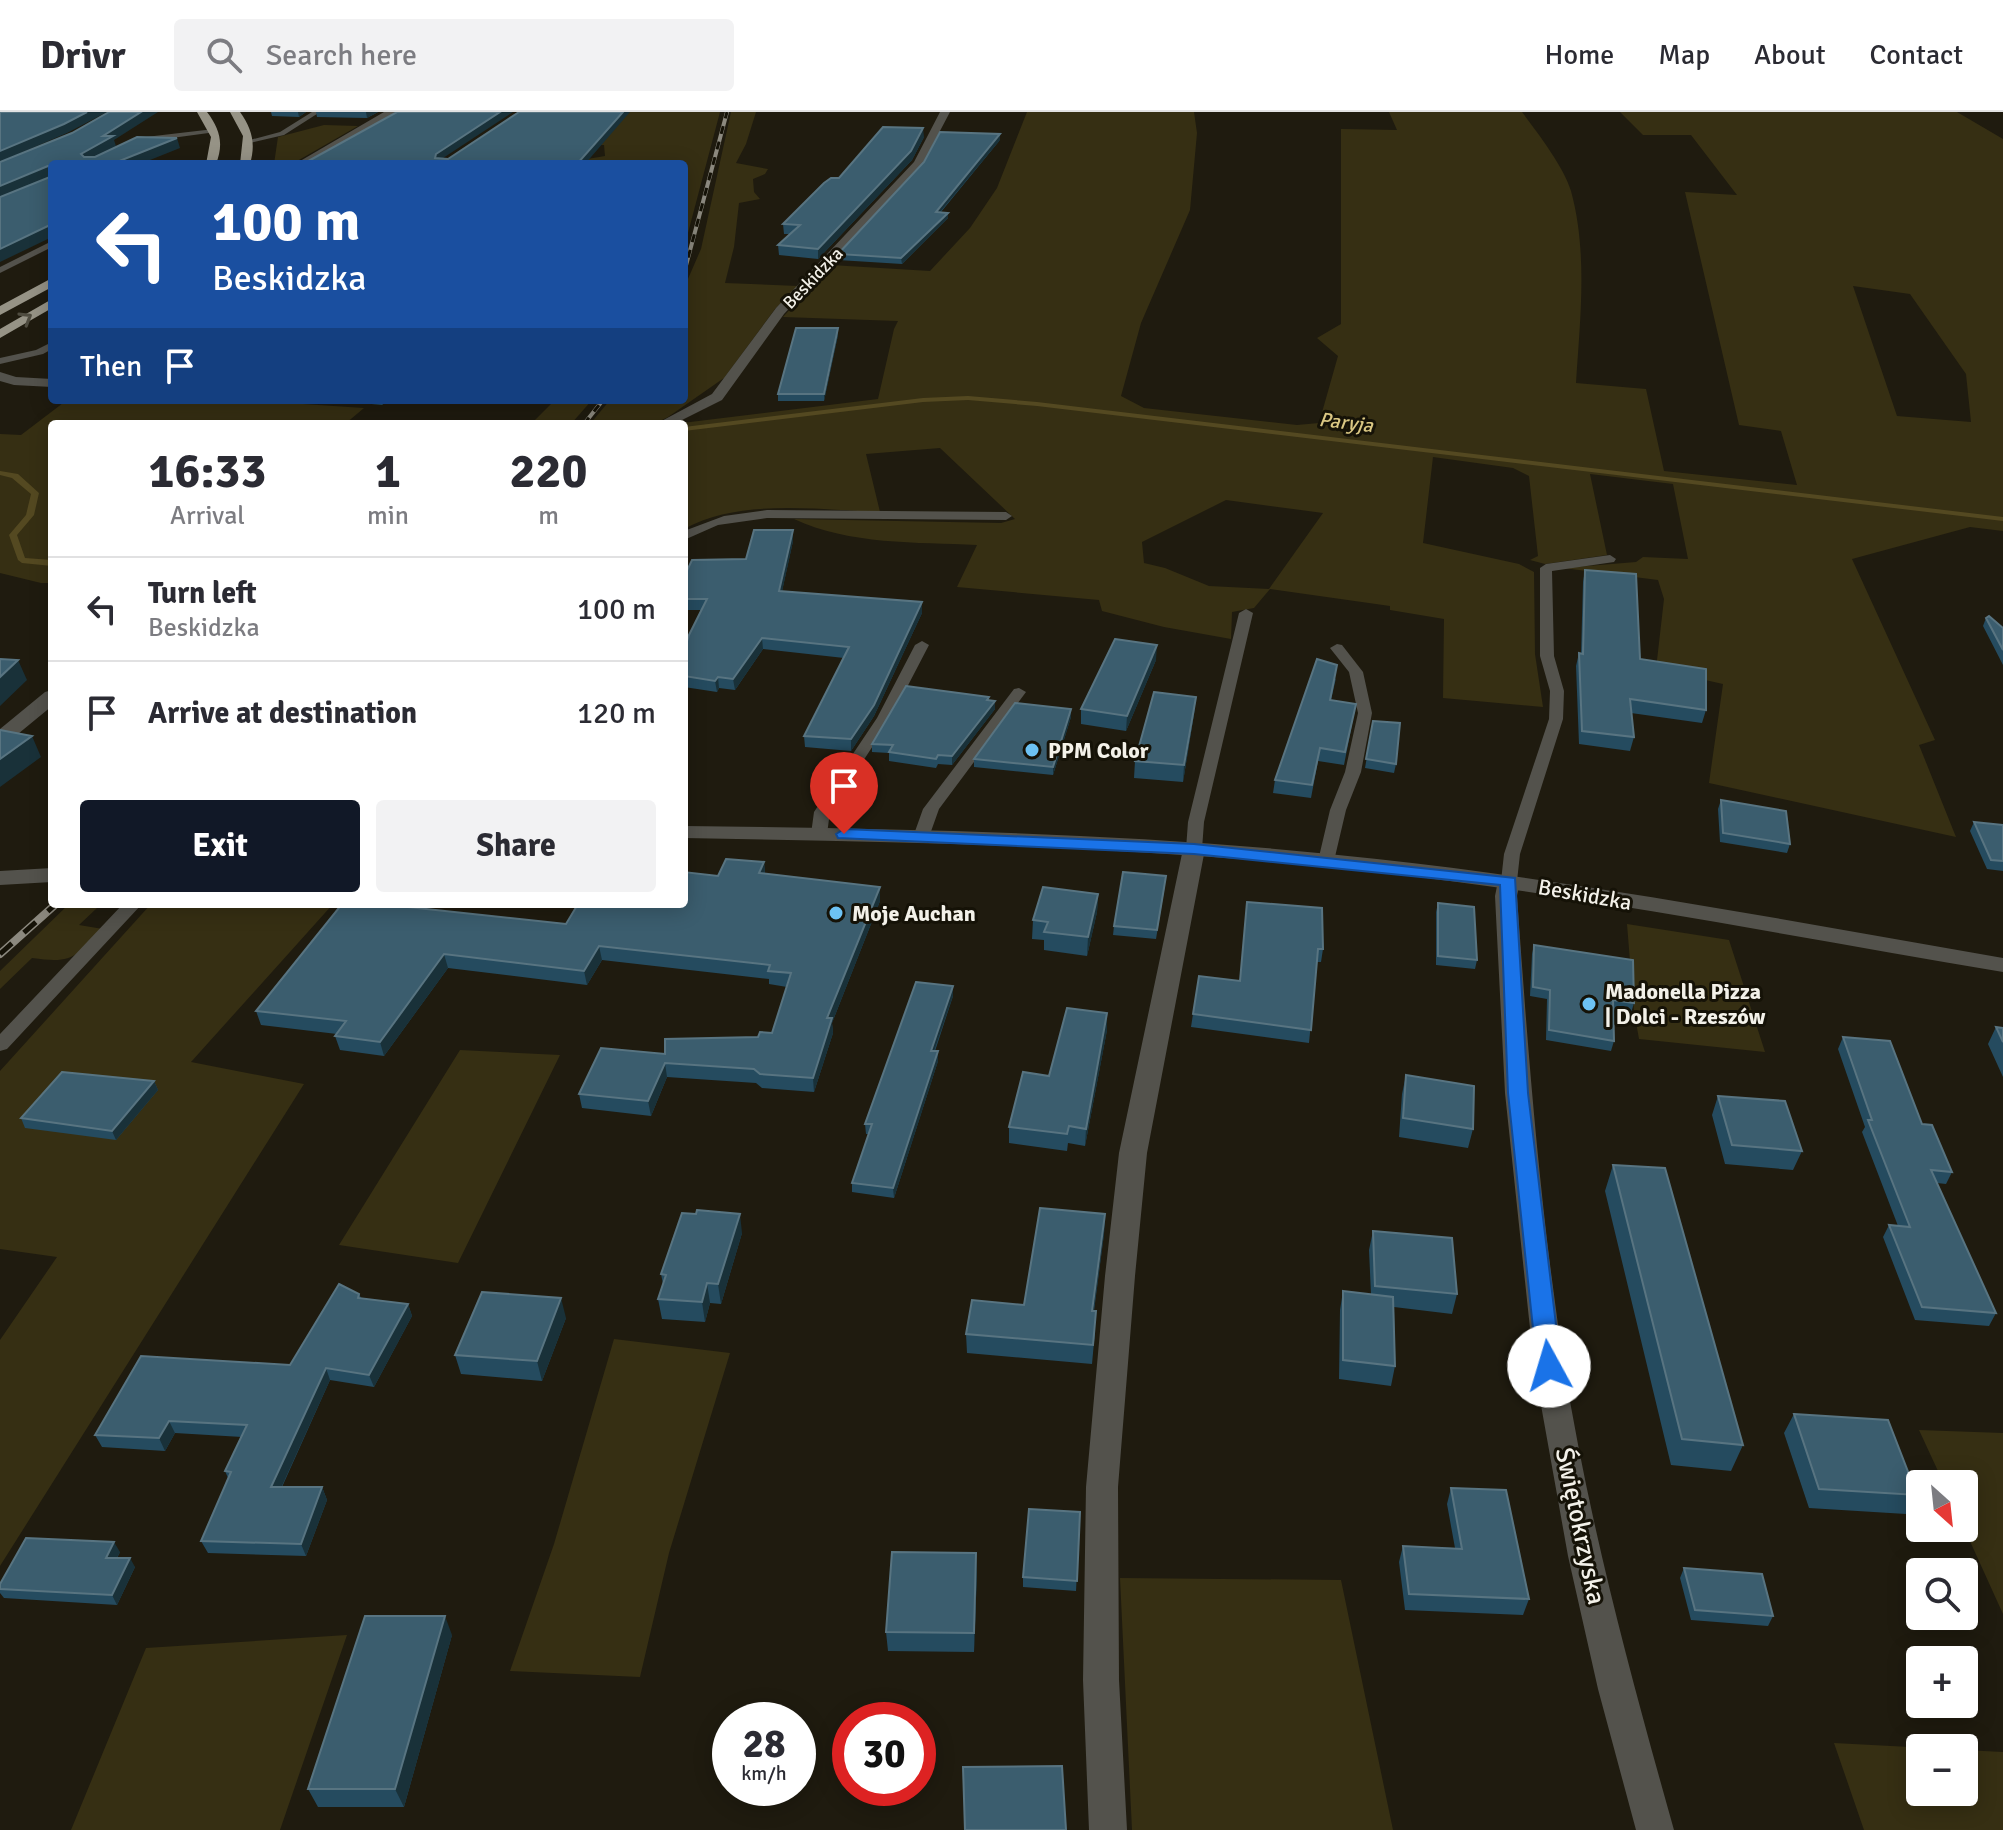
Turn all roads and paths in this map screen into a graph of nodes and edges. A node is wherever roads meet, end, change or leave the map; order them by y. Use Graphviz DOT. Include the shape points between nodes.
graph roads {
  1 [pos="202,112"];
  2 [pos="235,112"];
  3 [pos="317,112"];
  4 [pos="391,112"];
  5 [pos="945,112"];
  6 [pos="214,131"];
  7 [pos="250,141"];
  8 [pos="234,158"];
  9 [pos="99,160"];
  10 [pos="214,160"];
  11 [pos="238,160"];
  12 [pos="246,160"];
  13 [pos="307,160"];
  14 [pos="48,246"];
  15 [pos="0,270"];
  16 [pos="48,284"];
  17 [pos="48,305"];
  18 [pos="0,311"];
  19 [pos="0,334"];
  20 [pos="48,347"];
  21 [pos="0,361"];
  22 [pos="0,376"];
  23 [pos="48,383"];
  24 [pos="671,420"];
  25 [pos="1006,516"];
  26 [pos="688,533"];
  27 [pos="1610,559"];
  28 [pos="1246,613"];
  29 [pos="922,645"];
  30 [pos="1337,648"];
  31 [pos="1019,692"];
  32 [pos="48,699"];
  33 [pos="0,739"];
  34 [pos="688,832"];
  35 [pos="819,834"];
  36 [pos="921,837"];
  37 [pos="1194,849"];
  38 [pos="1326,861"];
  39 [pos="48,875"];
  40 [pos="0,878"];
  41 [pos="1509,881"];
  42 [pos="129,908"];
  43 [pos="2003,965"];
  44 [pos="0,1045"];
  45 [pos="1108,1830"];
  46 [pos="1655,1830"];
  1 -- 6 [label="highway"];
  2 -- 7 [label="highway"];
  3 -- 7 [label="lane" via="282,134"];
  4 -- 13 [label="street"];
  5 -- 24 [label="street, Beskidzka" via="918,163 780,311 717,397"];
  6 -- 9 [label="lane" via="140,140"];
  6 -- 10 [label="highway" via="222,150"];
  7 -- 12 [label="highway"];
  8 -- 11 [label="highway"];
  14 -- 15 [label="lane"];
  16 -- 18 [label="highway"];
  19 -- 17 [label="highway, one-way"];
  20 -- 21 [label="lane"];
  22 -- 23 [label="street"];
  25 -- 26 [label="lane" via="767,514 736,516"];
  27 -- 41 [label="lane" via="1546,568 1547,656 1557,691 1556,719 1512,854"];
  28 -- 37 [label="lane"];
  29 -- 35 [label="lane" via="853,770 822,812"];
  30 -- 38 [label="lane" via="1356,672 1365,713"];
  31 -- 36 [label="lane" via="931,809"];
  32 -- 33 [label="street"];
  34 -- 35 [label="street, Beskidzka"];
  35 -- 36 [label="street, Beskidzka"];
  36 -- 37 [label="street, Beskidzka"];
  37 -- 38 [label="street, Beskidzka"];
  37 -- 45 [label="street" via="1133,1153 1120,1276 1102,1487 1101,1680"];
  38 -- 41 [label="street, Beskidzka"];
  39 -- 40 [label="street"];
  41 -- 43 [label="street, Beskidzka"];
  41 -- 46 [label="street, Świętokrzyska" via="1518,1093 1549,1366 1585,1556"];
  42 -- 44 [label="lane"];
}
